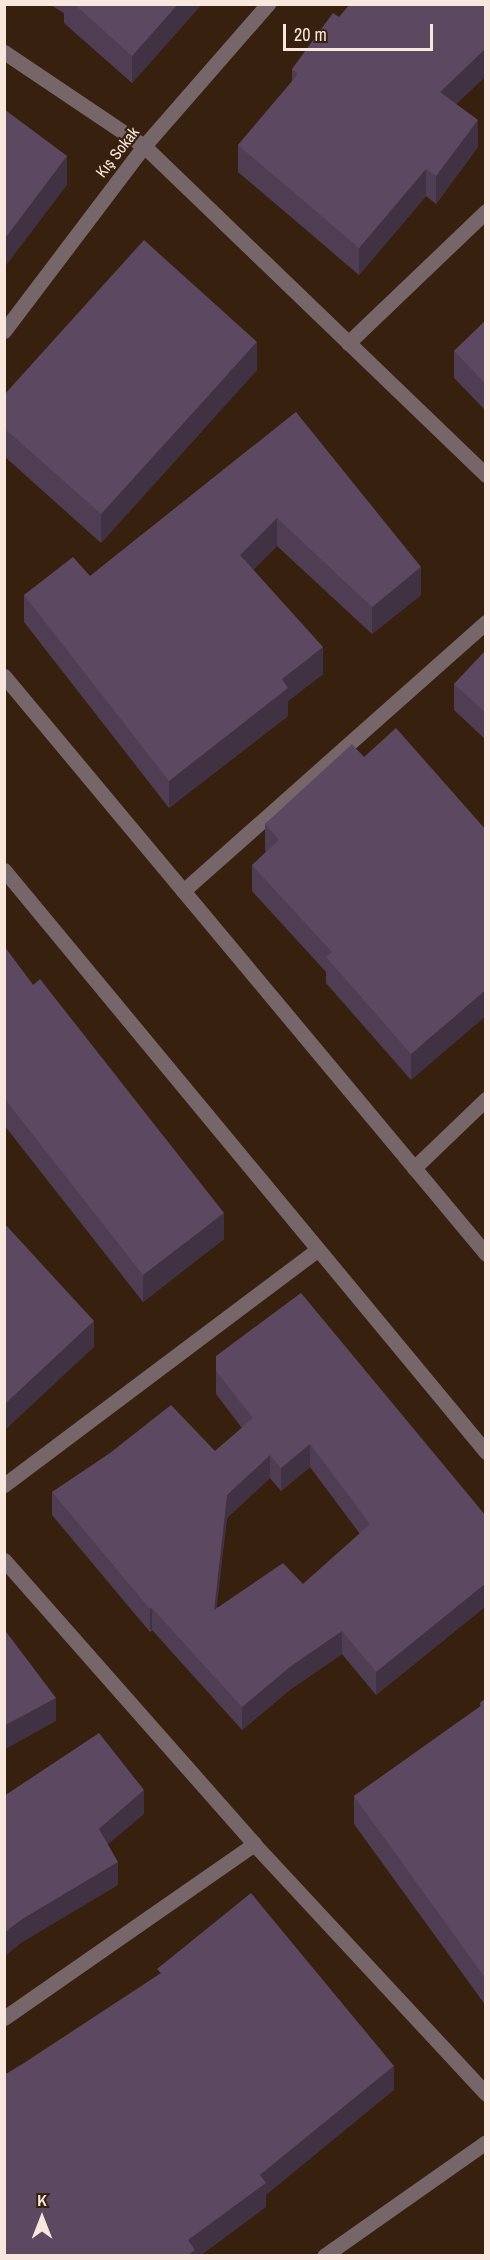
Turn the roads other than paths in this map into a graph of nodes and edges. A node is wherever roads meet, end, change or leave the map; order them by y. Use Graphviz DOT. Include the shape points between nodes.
graph roads {
  1 [pos="268,4"];
  2 [pos="4,52"];
  3 [pos="144,146"];
  4 [pos="486,211"];
  5 [pos="4,331"];
  6 [pos="348,343"];
  7 [pos="486,475"];
  8 [pos="486,622"];
  9 [pos="4,676"];
  10 [pos="4,870"];
  11 [pos="183,891"];
  12 [pos="486,1099"];
  13 [pos="414,1168"];
  14 [pos="317,1250"];
  15 [pos="486,1254"];
  16 [pos="486,1452"];
  17 [pos="4,1485"];
  18 [pos="4,1560"];
  19 [pos="254,1844"];
  20 [pos="4,2018"];
  21 [pos="486,2094"];
  22 [pos="486,2142"];
  23 [pos="324,2256"];
  1 -- 3 [label="street, Kış Sokak"];
  2 -- 3 [label="street"];
  3 -- 5 [label="street, Kış Sokak"];
  3 -- 6 [label="street"];
  4 -- 6 [label="street"];
  6 -- 7 [label="street"];
  8 -- 11 [label="street"];
  9 -- 11 [label="street"];
  10 -- 14 [label="street"];
  11 -- 13 [label="street"];
  12 -- 13 [label="street"];
  13 -- 15 [label="street"];
  14 -- 16 [label="street"];
  14 -- 17 [label="street"];
  18 -- 19 [label="street"];
  19 -- 20 [label="street"];
  19 -- 21 [label="street"];
  22 -- 23 [label="street"];
}
